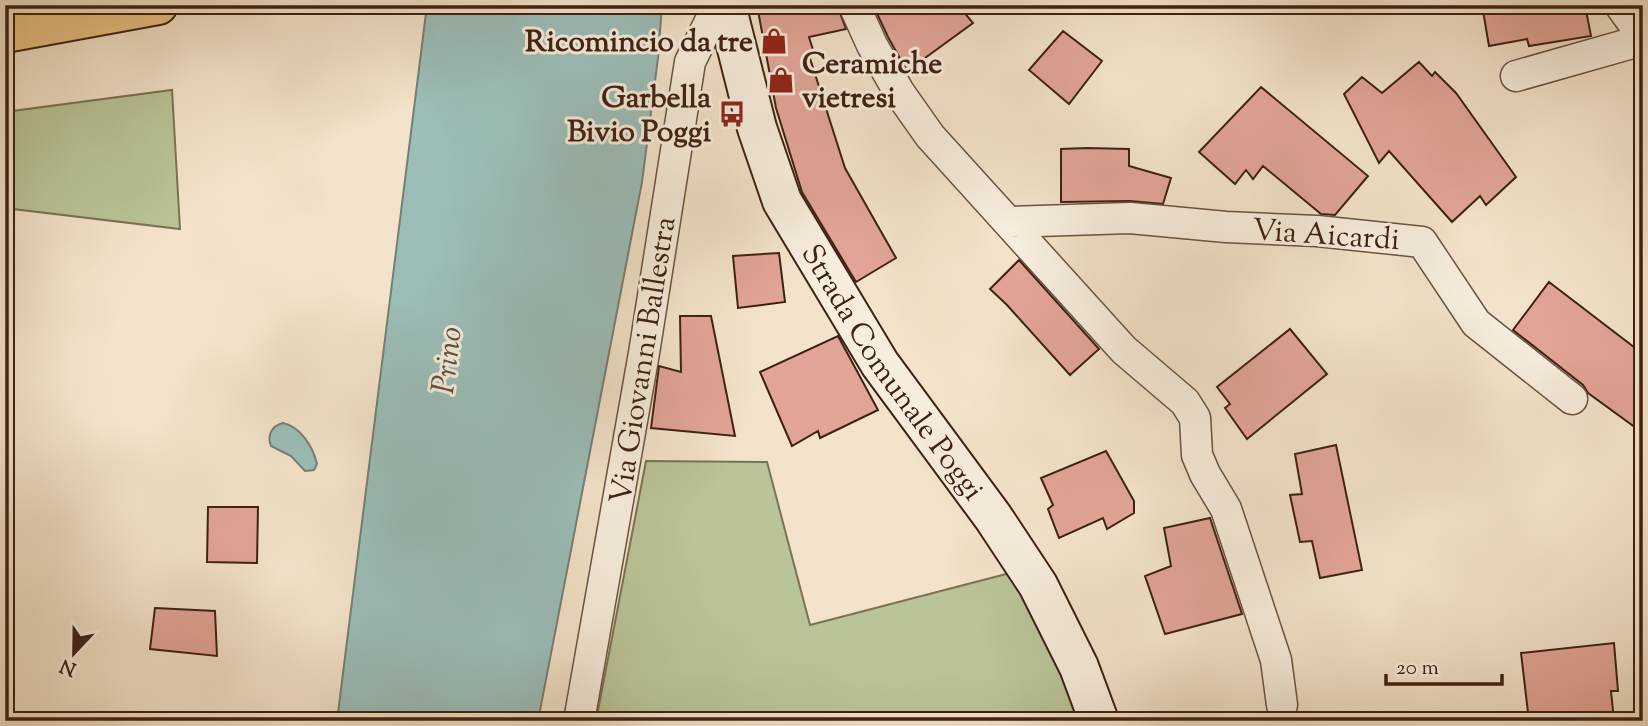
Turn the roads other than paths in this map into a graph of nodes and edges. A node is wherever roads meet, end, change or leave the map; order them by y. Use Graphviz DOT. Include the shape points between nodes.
graph roads {
  1 [pos="159,5"];
  2 [pos="718,5"];
  3 [pos="726,5"];
  4 [pos="853,5"];
  5 [pos="1620,5"];
  6 [pos="5,33"];
  7 [pos="1643,38"];
  8 [pos="1517,76"];
  9 [pos="1011,222"];
  10 [pos="1572,399"];
  11 [pos="1282,705"];
  12 [pos="579,721"];
  13 [pos="1099,721"];
  1 -- 6 [label="main road"];
  2 -- 12 [label="street, Via Giovanni Ballestra" via="690,62"];
  3 -- 13 [label="main road, Strada Comunale Poggi" via="757,128 782,201 880,364 1038,585 1079,667"];
  4 -- 9 [label="street" via="930,136"];
  5 -- 7 [label="street"];
  7 -- 8 [label="street"];
  9 -- 10 [label="street, Via Aicardi" via="1130,218 1422,242 1476,323"];
  9 -- 11 [label="street" via="1124,350 1185,402 1195,418 1197,456 1226,509 1276,660"];
}
